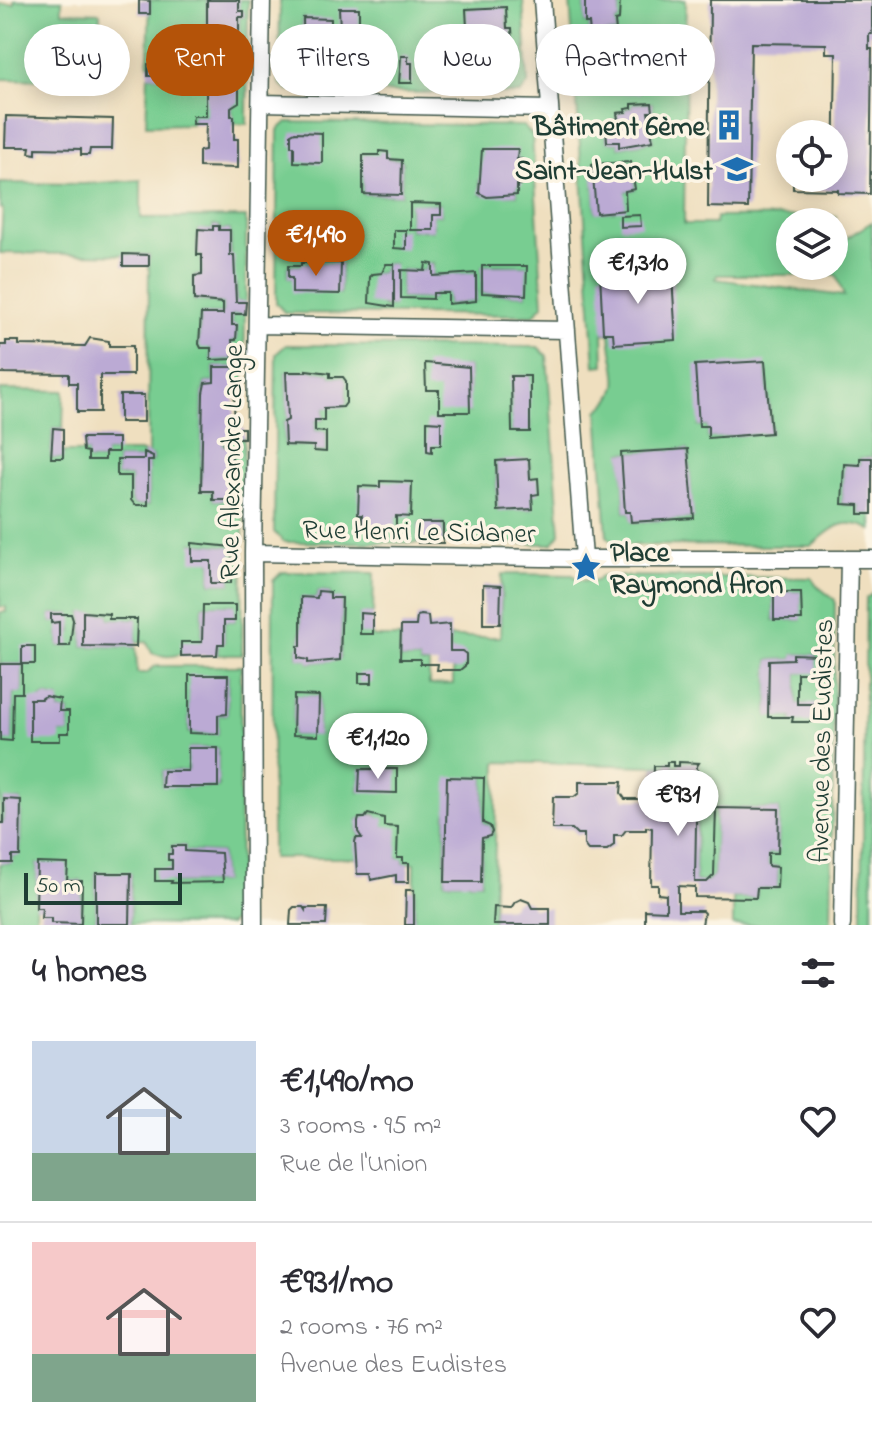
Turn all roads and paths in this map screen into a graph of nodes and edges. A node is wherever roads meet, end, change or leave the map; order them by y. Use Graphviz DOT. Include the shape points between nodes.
graph roads {
  1 [pos="262,0"];
  2 [pos="542,0"];
  3 [pos="261,103"];
  4 [pos="550,109"];
  5 [pos="258,325"];
  6 [pos="567,330"];
  7 [pos="253,553"];
  8 [pos="584,558"];
  9 [pos="849,559"];
  10 [pos="872,559"];
  11 [pos="254,925"];
  12 [pos="842,925"];
  1 -- 3 [label="street, Rue Alexandre Lange"];
  2 -- 4 [label="street"];
  3 -- 4 [label="street"];
  3 -- 5 [label="street, Rue Alexandre Lange"];
  4 -- 6 [label="street"];
  5 -- 6 [label="street"];
  5 -- 7 [label="street, Rue Alexandre Lange"];
  6 -- 8 [label="street"];
  7 -- 8 [label="street, Rue Henri Le Sidaner"];
  7 -- 11 [label="street, Rue Alexandre Lange"];
  8 -- 9 [label="street, Rue Henri Le Sidaner"];
  9 -- 10 [label="street, Rue Henri Le Sidaner"];
  9 -- 12 [label="street, Avenue des Eudistes"];
}
